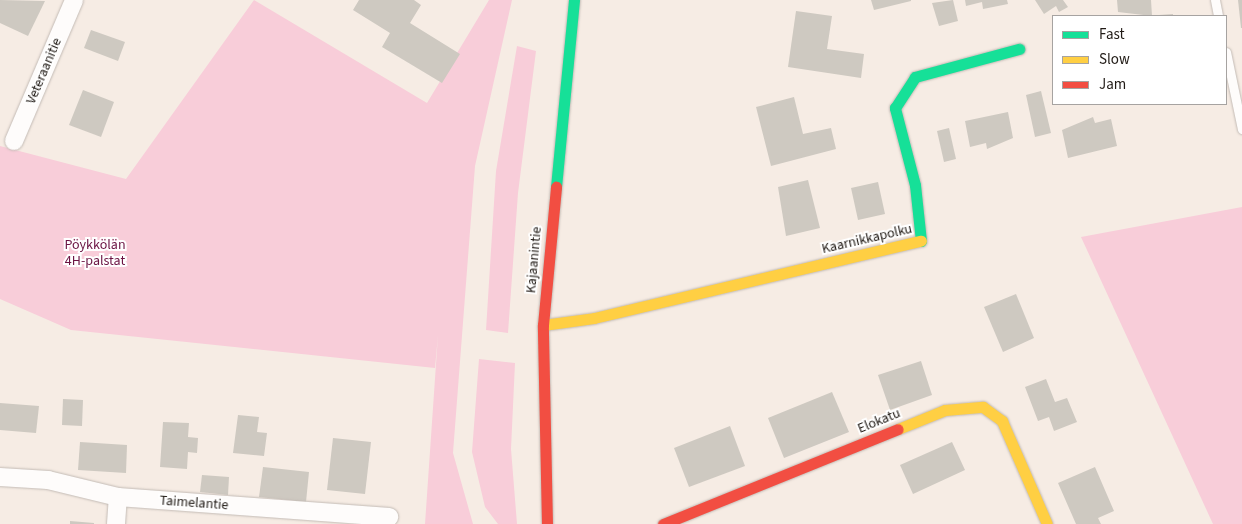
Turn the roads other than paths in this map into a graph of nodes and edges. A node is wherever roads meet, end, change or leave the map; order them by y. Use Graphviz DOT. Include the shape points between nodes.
graph roads {
  1 [pos="74,0"];
  2 [pos="574,0"];
  3 [pos="1215,0"];
  4 [pos="1218,15"];
  5 [pos="1020,49"];
  6 [pos="1227,57"];
  7 [pos="1242,129"];
  8 [pos="14,141"];
  9 [pos="543,325"];
  10 [pos="0,476"];
  11 [pos="118,497"];
  12 [pos="389,517"];
  13 [pos="116,524"];
  14 [pos="547,524"];
  15 [pos="663,524"];
  16 [pos="1047,524"];
  1 -- 8 [label="street, Veteraanitie"];
  2 -- 9 [label="street, Kajaanintie"];
  3 -- 4 [label="lane"];
  5 -- 9 [label="street, Kaarnikkapolku" via="915,77 895,108 915,185 923,241 594,318"];
  6 -- 7 [label="lane"];
  9 -- 14 [label="street, Kajaanintie" via="542,445"];
  10 -- 11 [label="street, Taimelantie" via="48,480"];
  11 -- 12 [label="street, Taimelantie"];
  11 -- 13 [label="street"];
  15 -- 16 [label="street, Elokatu" via="945,410 983,407 1002,421"];
}
